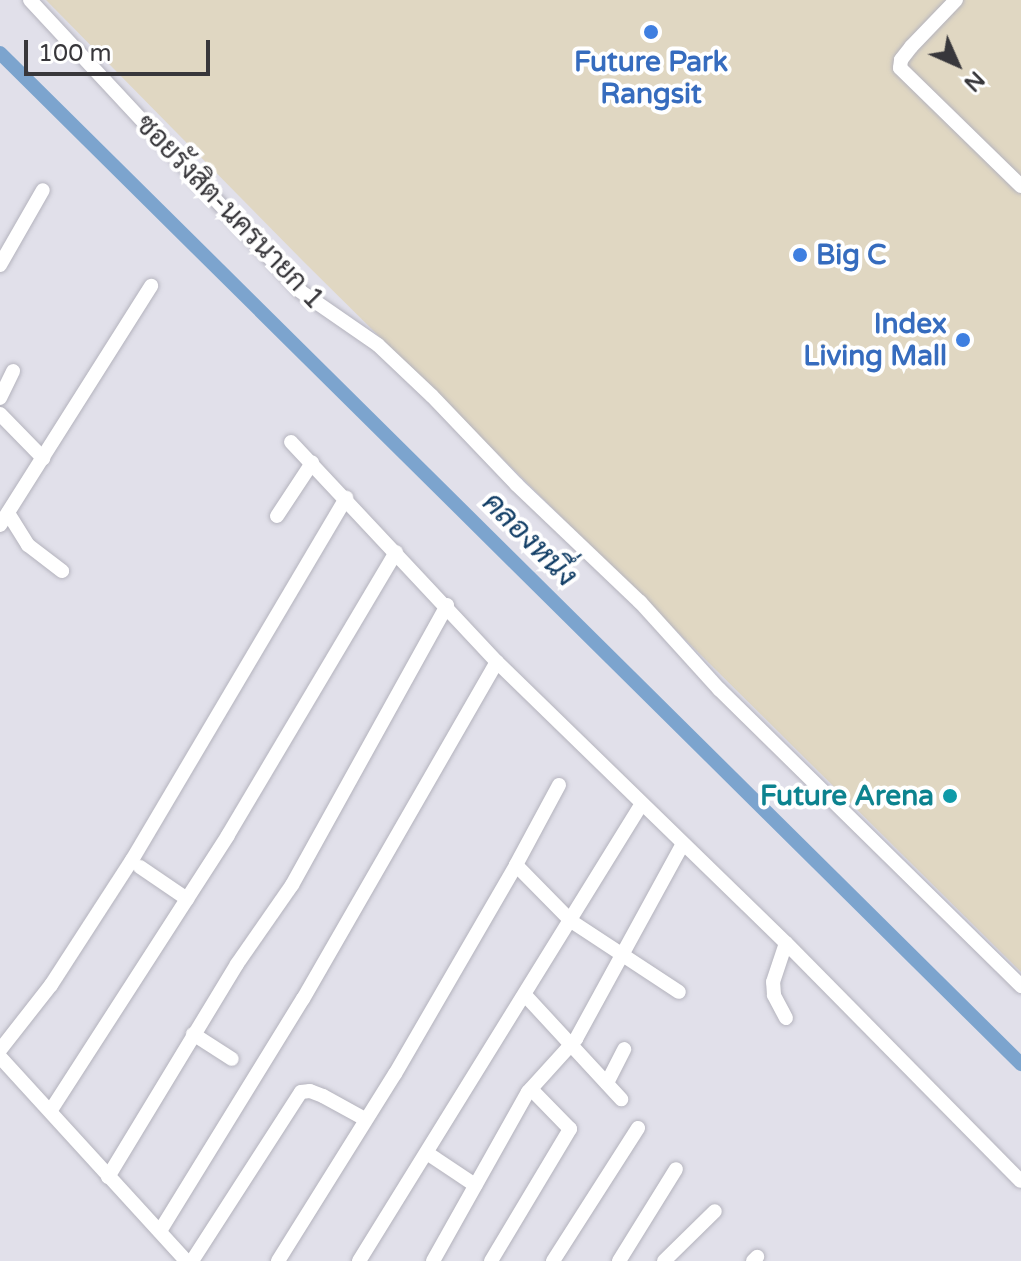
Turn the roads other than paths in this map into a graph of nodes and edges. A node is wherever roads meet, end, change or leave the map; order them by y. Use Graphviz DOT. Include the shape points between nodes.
graph roads {
  1 [pos="30,0"];
  2 [pos="956,0"];
  3 [pos="1021,186"];
  4 [pos="43,190"];
  5 [pos="0,265"];
  6 [pos="151,286"];
  7 [pos="13,371"];
  8 [pos="0,398"];
  9 [pos="0,414"];
  10 [pos="291,442"];
  11 [pos="43,458"];
  12 [pos="312,463"];
  13 [pos="346,498"];
  14 [pos="277,516"];
  15 [pos="4,519"];
  16 [pos="396,552"];
  17 [pos="62,571"];
  18 [pos="447,605"];
  19 [pos="497,662"];
  20 [pos="559,785"];
  21 [pos="641,805"];
  22 [pos="682,845"];
  23 [pos="516,865"];
  24 [pos="140,867"];
  25 [pos="187,899"];
  26 [pos="571,921"];
  27 [pos="786,943"];
  28 [pos="622,957"];
  29 [pos="1021,986"];
  30 [pos="679,992"];
  31 [pos="525,995"];
  32 [pos="786,1018"];
  33 [pos="193,1034"];
  34 [pos="570,1047"];
  35 [pos="624,1049"];
  36 [pos="0,1050"];
  37 [pos="0,1057"];
  38 [pos="232,1059"];
  39 [pos="607,1083"];
  40 [pos="531,1089"];
  41 [pos="621,1099"];
  42 [pos="51,1110"];
  43 [pos="365,1119"];
  44 [pos="638,1128"];
  45 [pos="427,1153"];
  46 [pos="676,1169"];
  47 [pos="108,1177"];
  48 [pos="1021,1181"];
  49 [pos="475,1185"];
  50 [pos="715,1211"];
  51 [pos="160,1231"];
  52 [pos="186,1261"];
  53 [pos="192,1261"];
  54 [pos="278,1261"];
  55 [pos="359,1261"];
  56 [pos="433,1261"];
  57 [pos="491,1261"];
  58 [pos="553,1261"];
  59 [pos="619,1261"];
  60 [pos="664,1261"];
  1 -- 29 [label="street, ซอยรังสิต-นครนายก 1" via="300,291 378,345 432,396"];
  2 -- 3 [label="street" via="911,47 900,68"];
  4 -- 5 [label="street"];
  6 -- 11 [label="street"];
  7 -- 8 [label="street"];
  9 -- 11 [label="street"];
  10 -- 12 [label="street"];
  11 -- 15 [label="street"];
  12 -- 13 [label="street"];
  12 -- 14 [label="street"];
  13 -- 16 [label="street"];
  13 -- 36 [label="street" via="132,860 51,985"];
  15 -- 17 [label="street"];
  16 -- 18 [label="street"];
  16 -- 25 [label="street"];
  18 -- 19 [label="street"];
  18 -- 33 [label="street" via="292,885"];
  19 -- 21 [label="street"];
  19 -- 51 [label="street" via="303,999"];
  20 -- 23 [label="street"];
  21 -- 22 [label="street"];
  21 -- 26 [label="street"];
  22 -- 27 [label="street"];
  22 -- 28 [label="street"];
  23 -- 26 [label="street"];
  23 -- 43 [label="street"];
  24 -- 25 [label="street"];
  25 -- 42 [label="street"];
  26 -- 28 [label="street"];
  26 -- 31 [label="street"];
  27 -- 32 [label="street" via="773,982"];
  27 -- 48 [label="street"];
  28 -- 30 [label="street"];
  28 -- 34 [label="street"];
  31 -- 34 [label="street"];
  31 -- 45 [label="street"];
  33 -- 38 [label="street"];
  33 -- 47 [label="street"];
  34 -- 39 [label="street"];
  34 -- 40 [label="street"];
  35 -- 39 [label="street"];
  37 -- 42 [label="street"];
  39 -- 41 [label="street"];
  40 -- 49 [label="street"];
  40 -- 57 [label="street" via="570,1129"];
  42 -- 47 [label="street"];
  43 -- 53 [label="street" via="323,1096 301,1092"];
  43 -- 54 [label="street"];
  44 -- 58 [label="street"];
  45 -- 49 [label="street"];
  45 -- 55 [label="street"];
  46 -- 59 [label="street"];
  47 -- 51 [label="street"];
  49 -- 56 [label="street"];
  50 -- 60 [label="street"];
  51 -- 52 [label="street"];
}
